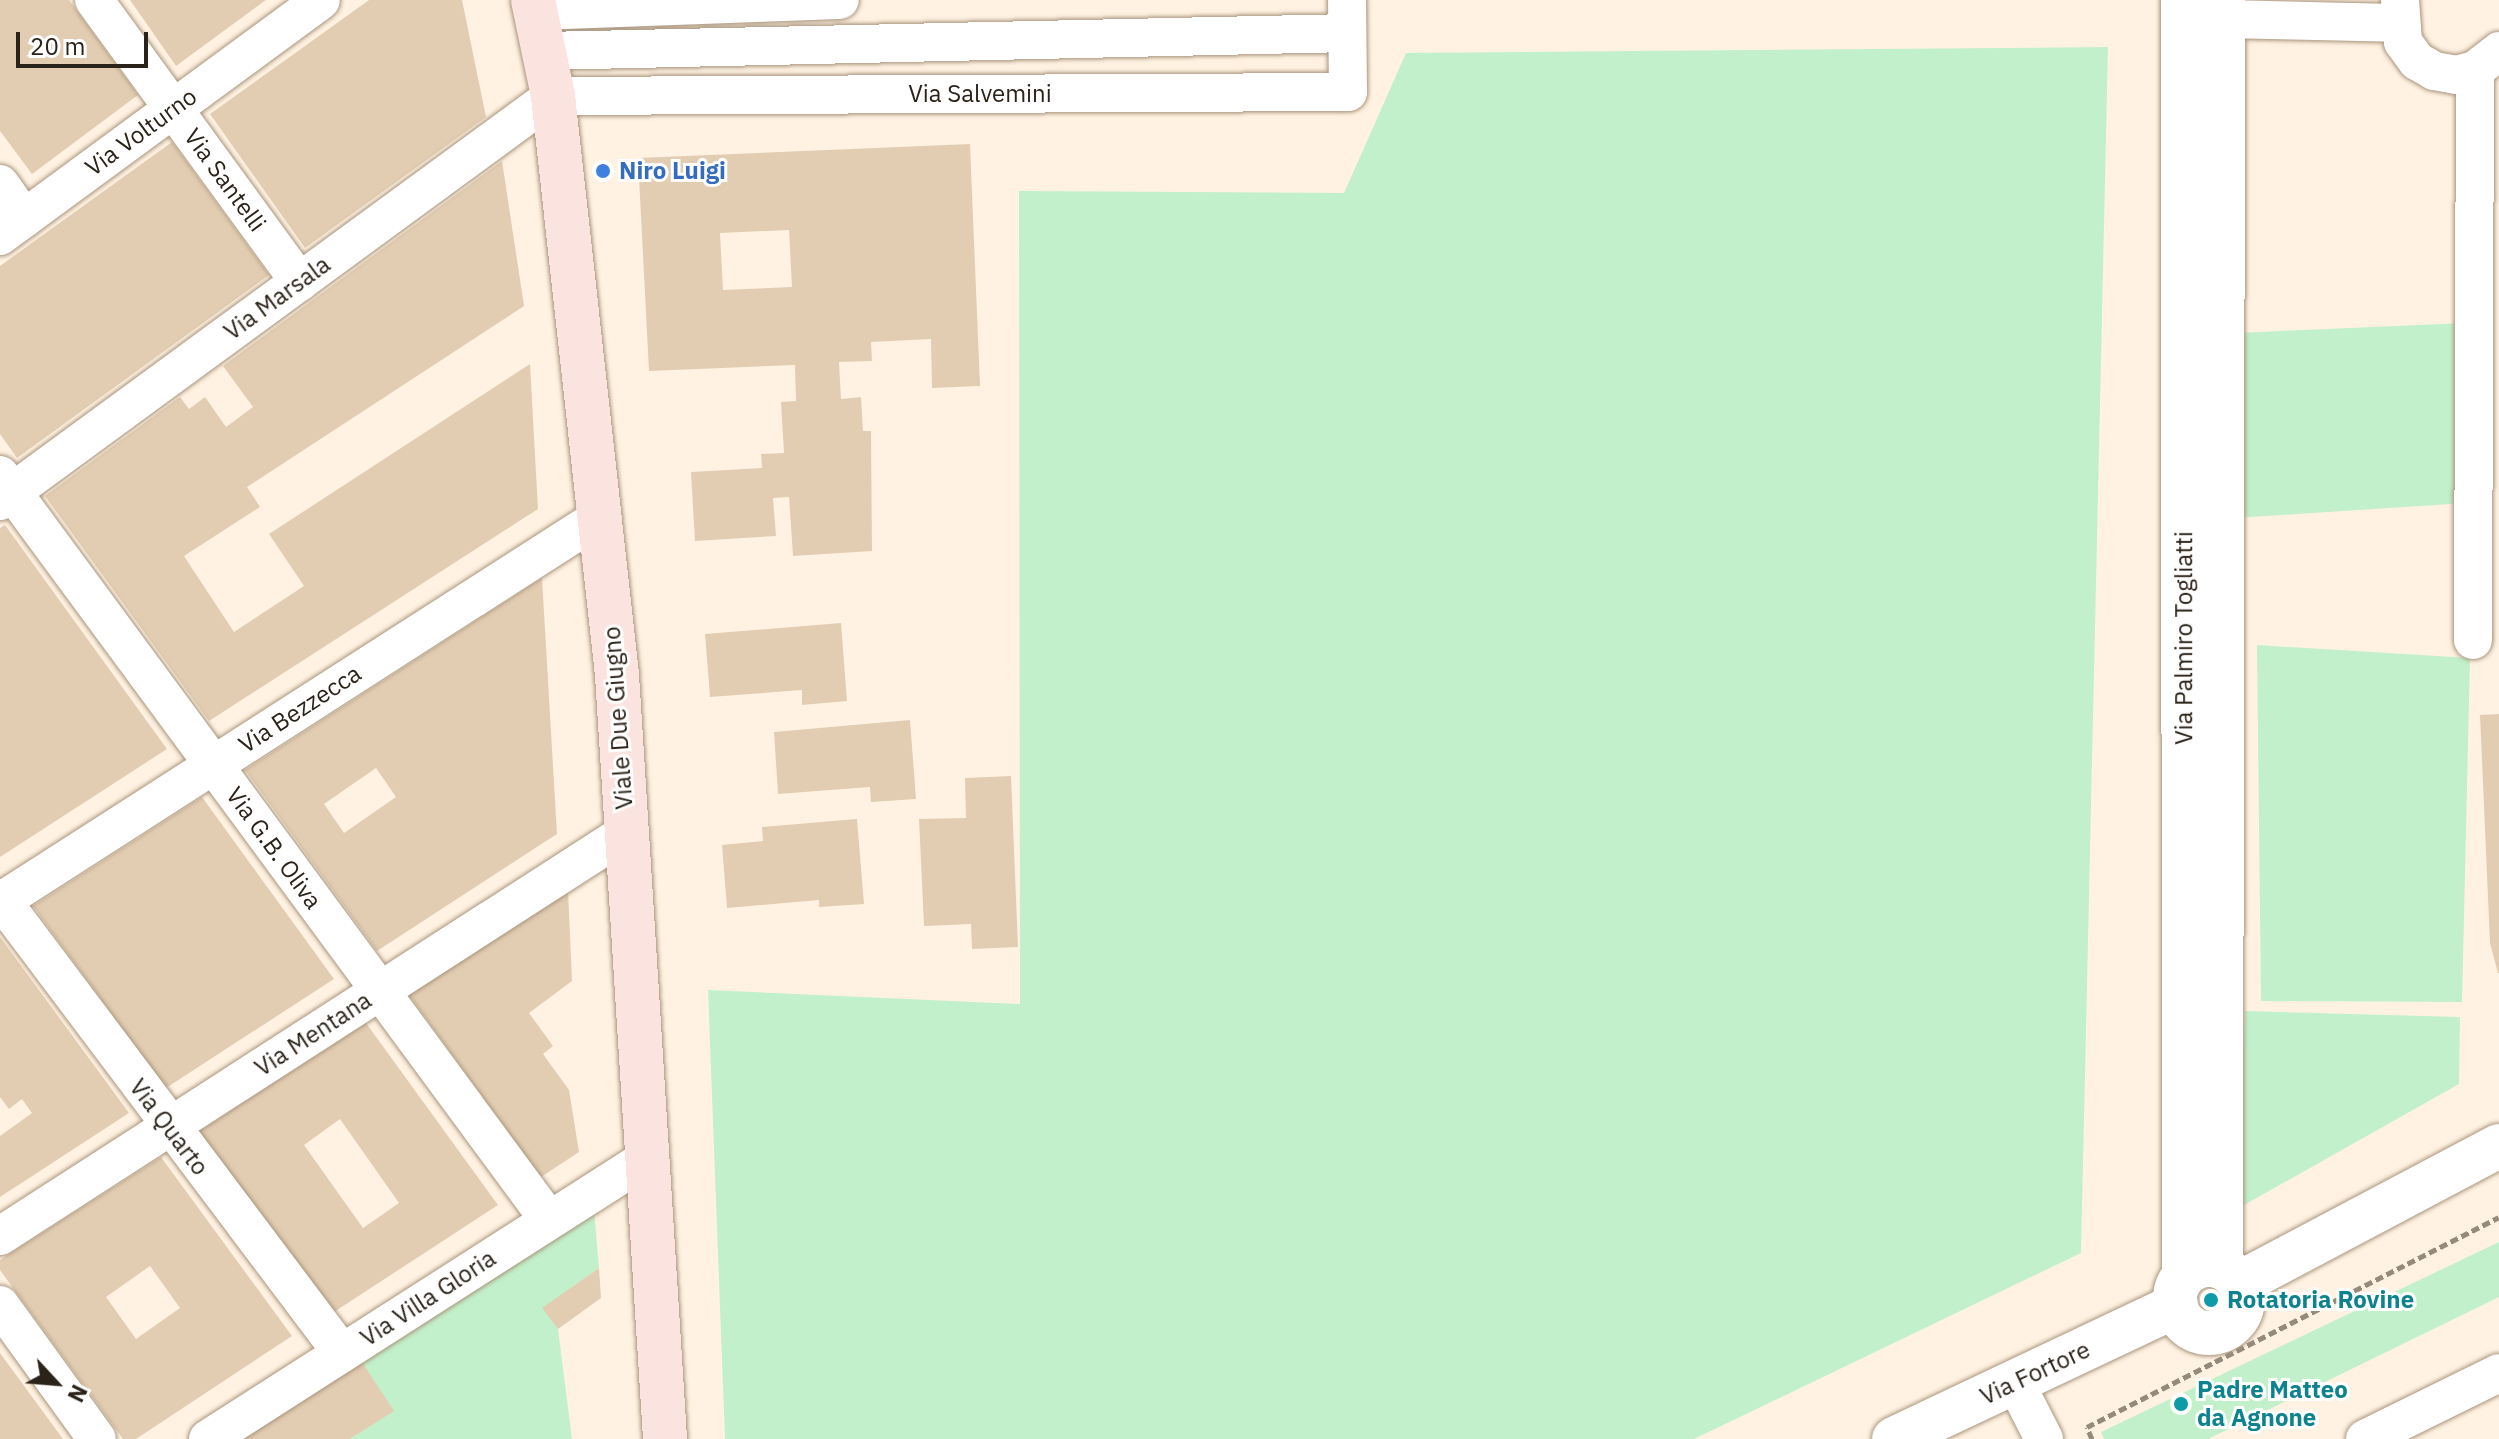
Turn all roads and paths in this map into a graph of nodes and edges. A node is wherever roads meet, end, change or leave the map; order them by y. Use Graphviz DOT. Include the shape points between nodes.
graph roads {
  1 [pos="94,0"];
  2 [pos="321,0"];
  3 [pos="840,0"];
  4 [pos="2183,0"];
  5 [pos="2223,10"];
  6 [pos="2398,12"];
  7 [pos="1347,17"];
  8 [pos="538,21"];
  9 [pos="2487,61"];
  10 [pos="553,96"];
  11 [pos="173,109"];
  12 [pos="0,184"];
  13 [pos="12,227"];
  14 [pos="300,282"];
  15 [pos="4,489"];
  16 [pos="600,517"];
  17 [pos="2473,640"];
  18 [pos="213,765"];
  19 [pos="627,832"];
  20 [pos="1,900"];
  21 [pos="379,991"];
  22 [pos="168,1128"];
  23 [pos="2499,1146"];
  24 [pos="647,1158"];
  25 [pos="2499,1217"];
  26 [pos="549,1220"];
  27 [pos="0,1236"];
  28 [pos="2205,1283"];
  29 [pos="0,1305"];
  30 [pos="342,1353"];
  31 [pos="2499,1373"];
  32 [pos="2015,1382"];
  33 [pos="97,1439"];
  34 [pos="208,1439"];
  35 [pos="665,1439"];
  36 [pos="1894,1439"];
  37 [pos="2044,1439"];
  38 [pos="2092,1439"];
  39 [pos="2365,1439"];
  1 -- 11 [label="street, Via Santelli"];
  2 -- 11 [label="street, Via Volturno"];
  3 -- 8 [label="street"];
  4 -- 28 [label="street, Via Palmiro Togliatti"];
  5 -- 6 [label="street"];
  5 -- 28 [label="street, Via Palmiro Togliatti"];
  6 -- 9 [label="street" via="2403,42 2417,61 2456,75"];
  7 -- 8 [label="street, Via Salvemini"];
  7 -- 10 [label="street, Via Salvemini" via="1348,92"];
  8 -- 10 [label="main road, Viale Due Giugno"];
  9 -- 17 [label="street"];
  10 -- 14 [label="street, Via Marsala"];
  10 -- 16 [label="main road, Viale Due Giugno"];
  11 -- 13 [label="street, Via Volturno"];
  11 -- 14 [label="street, Via Santelli"];
  12 -- 13 [label="street"];
  14 -- 15 [label="street, Via Marsala"];
  15 -- 18 [label="street, Via G.B. Oliva"];
  16 -- 18 [label="street, Via Bezzecca"];
  16 -- 19 [label="main road, Viale Due Giugno"];
  18 -- 20 [label="street, Via Bezzecca"];
  18 -- 21 [label="street, Via G.B. Oliva"];
  19 -- 21 [label="street, Via Mentana"];
  19 -- 24 [label="main road, Viale Due Giugno"];
  20 -- 22 [label="street, Via Quarto"];
  21 -- 22 [label="street, Via Mentana"];
  21 -- 26 [label="street, Via G.B. Oliva"];
  22 -- 27 [label="street, Via Mentana"];
  22 -- 30 [label="street, Via Quarto"];
  23 -- 28 [label="street, Via Fortore"];
  24 -- 26 [label="street, Via Villa Gloria"];
  24 -- 35 [label="main road, Viale Due Giugno"];
  25 -- 38 [label="path" via="2087,1427"];
  26 -- 30 [label="street, Via Villa Gloria"];
  28 -- 32 [label="street, Via Fortore"];
  29 -- 33 [label="street"];
  30 -- 34 [label="street, Via Villa Gloria"];
  31 -- 39 [label="street"];
  32 -- 36 [label="street, Via Fortore"];
  32 -- 37 [label="street"];
}
